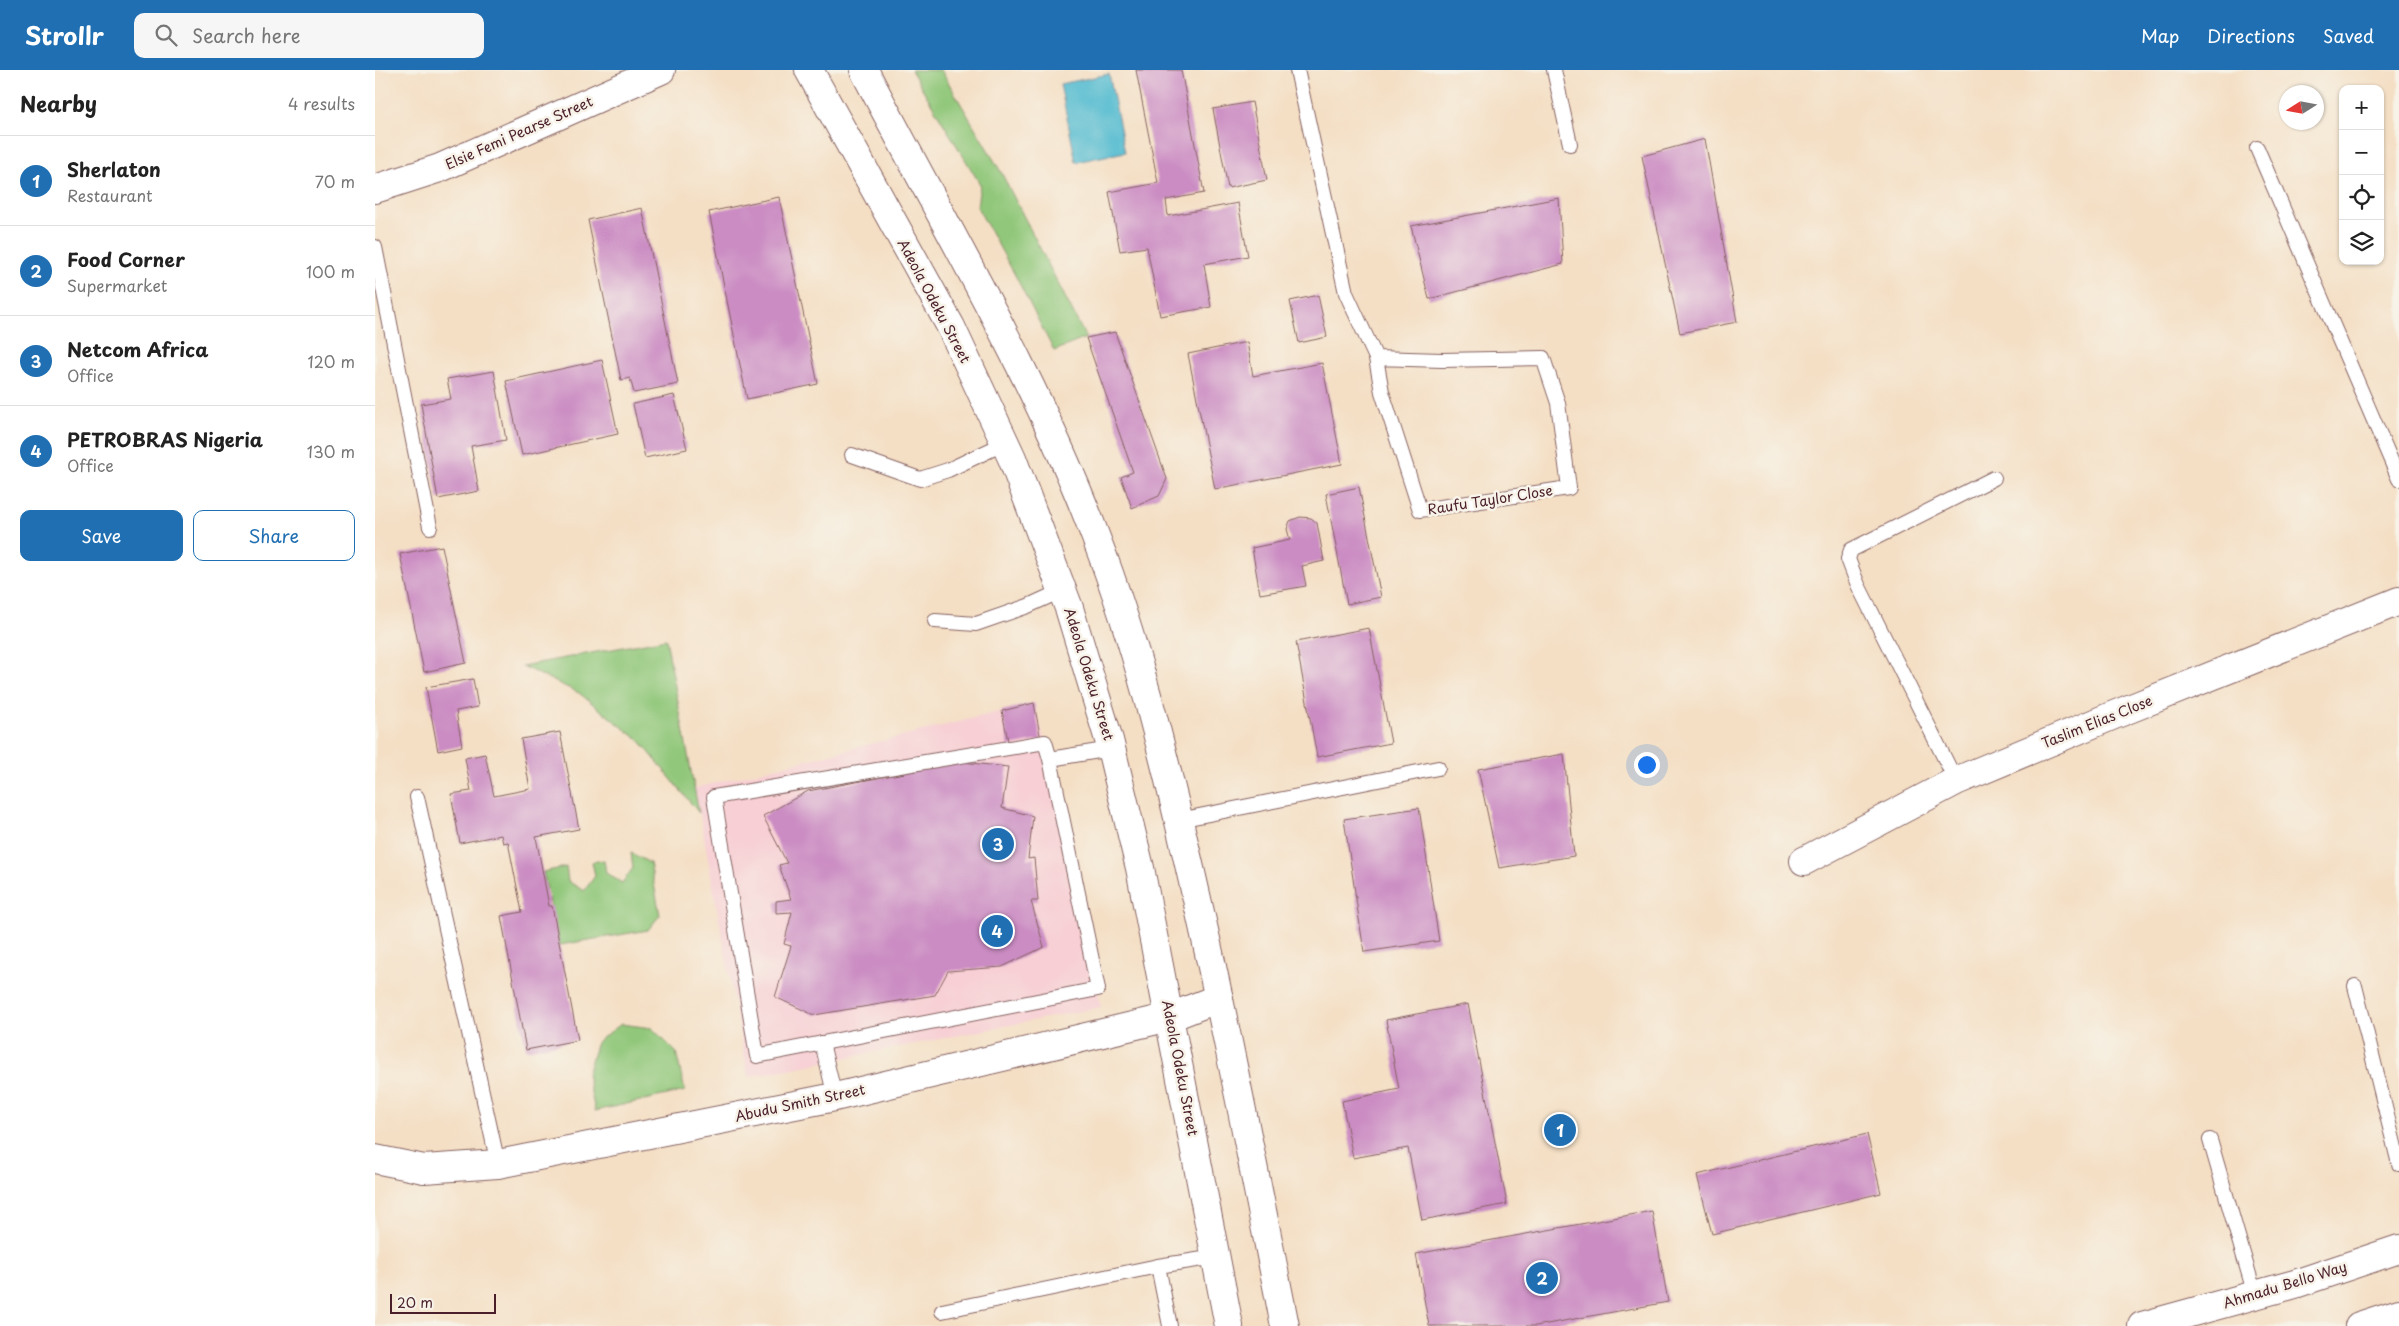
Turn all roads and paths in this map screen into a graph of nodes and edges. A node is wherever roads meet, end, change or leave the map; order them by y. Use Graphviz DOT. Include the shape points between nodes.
graph roads {
  1 [pos="661,70"];
  2 [pos="809,70"];
  3 [pos="864,70"];
  4 [pos="1297,70"];
  5 [pos="1555,70"];
  6 [pos="1570,144"];
  7 [pos="2257,148"];
  8 [pos="375,189"];
  9 [pos="375,247"];
  10 [pos="1375,358"];
  11 [pos="1005,443"];
  12 [pos="852,455"];
  13 [pos="1994,478"];
  14 [pos="2399,479"];
  15 [pos="430,527"];
  16 [pos="1063,590"];
  17 [pos="2399,601"];
  18 [pos="935,621"];
  19 [pos="1111,749"];
  20 [pos="1050,759"];
  21 [pos="1438,768"];
  22 [pos="1956,781"];
  23 [pos="417,797"];
  24 [pos="1179,820"];
  25 [pos="1804,861"];
  26 [pos="2355,986"];
  27 [pos="1219,998"];
  28 [pos="1170,1017"];
  29 [pos="822,1042"];
  30 [pos="835,1097"];
  31 [pos="2210,1140"];
  32 [pos="375,1159"];
  33 [pos="498,1164"];
  34 [pos="2399,1164"];
  35 [pos="2399,1249"];
  36 [pos="1216,1257"];
  37 [pos="1158,1266"];
  38 [pos="2255,1296"];
  39 [pos="942,1311"];
  40 [pos="2399,1313"];
  41 [pos="1170,1326"];
  42 [pos="1229,1326"];
  43 [pos="1285,1326"];
  44 [pos="2142,1326"];
  45 [pos="2359,1326"];
  1 -- 8 [label="main road, Elsie Femi Pearse Street" via="440,168"];
  2 -- 11 [label="main road, Adeola Odeku Street" via="951,327"];
  3 -- 24 [label="main road" via="989,304 1047,422 1096,538 1136,659"];
  4 -- 10 [label="lane, Raufu Taylor Close" via="1346,293"];
  5 -- 6 [label="lane"];
  7 -- 14 [label="lane"];
  9 -- 15 [label="lane"];
  10 -- 10 [label="lane, Raufu Taylor Close" via="1382,392 1419,510 1569,488 1558,402 1543,358"];
  11 -- 12 [label="lane" via="949,470 920,479"];
  11 -- 16 [label="main road, Adeola Odeku Street"];
  13 -- 22 [label="lane" via="1851,550 1848,559"];
  16 -- 18 [label="lane" via="975,624"];
  16 -- 19 [label="main road, Adeola Odeku Street"];
  17 -- 22 [label="main road, Taslim Elias Close"];
  19 -- 20 [label="lane"];
  19 -- 28 [label="main road, Adeola Odeku Street" via="1140,868"];
  20 -- 29 [label="lane" via="1098,989"];
  20 -- 29 [label="lane" via="1045,742 714,797 757,1056"];
  21 -- 24 [label="lane"];
  22 -- 25 [label="main road, Taslim Elias Close"];
  23 -- 33 [label="lane"];
  24 -- 27 [label="main road"];
  26 -- 34 [label="lane"];
  27 -- 28 [label="main road, Abudu Smith Street"];
  27 -- 43 [label="main road"];
  28 -- 30 [label="main road, Abudu Smith Street"];
  28 -- 36 [label="main road, Adeola Odeku Street"];
  29 -- 30 [label="lane"];
  30 -- 33 [label="main road, Abudu Smith Street"];
  31 -- 38 [label="lane"];
  32 -- 33 [label="main road, Abudu Smith Street" via="425,1169"];
  35 -- 38 [label="main road, Ahmadu Bello Way"];
  36 -- 37 [label="lane"];
  36 -- 42 [label="main road, Adeola Odeku Street"];
  37 -- 39 [label="lane"];
  37 -- 41 [label="lane"];
  38 -- 44 [label="main road, Ahmadu Bello Way"];
  40 -- 45 [label="main road"];
}
